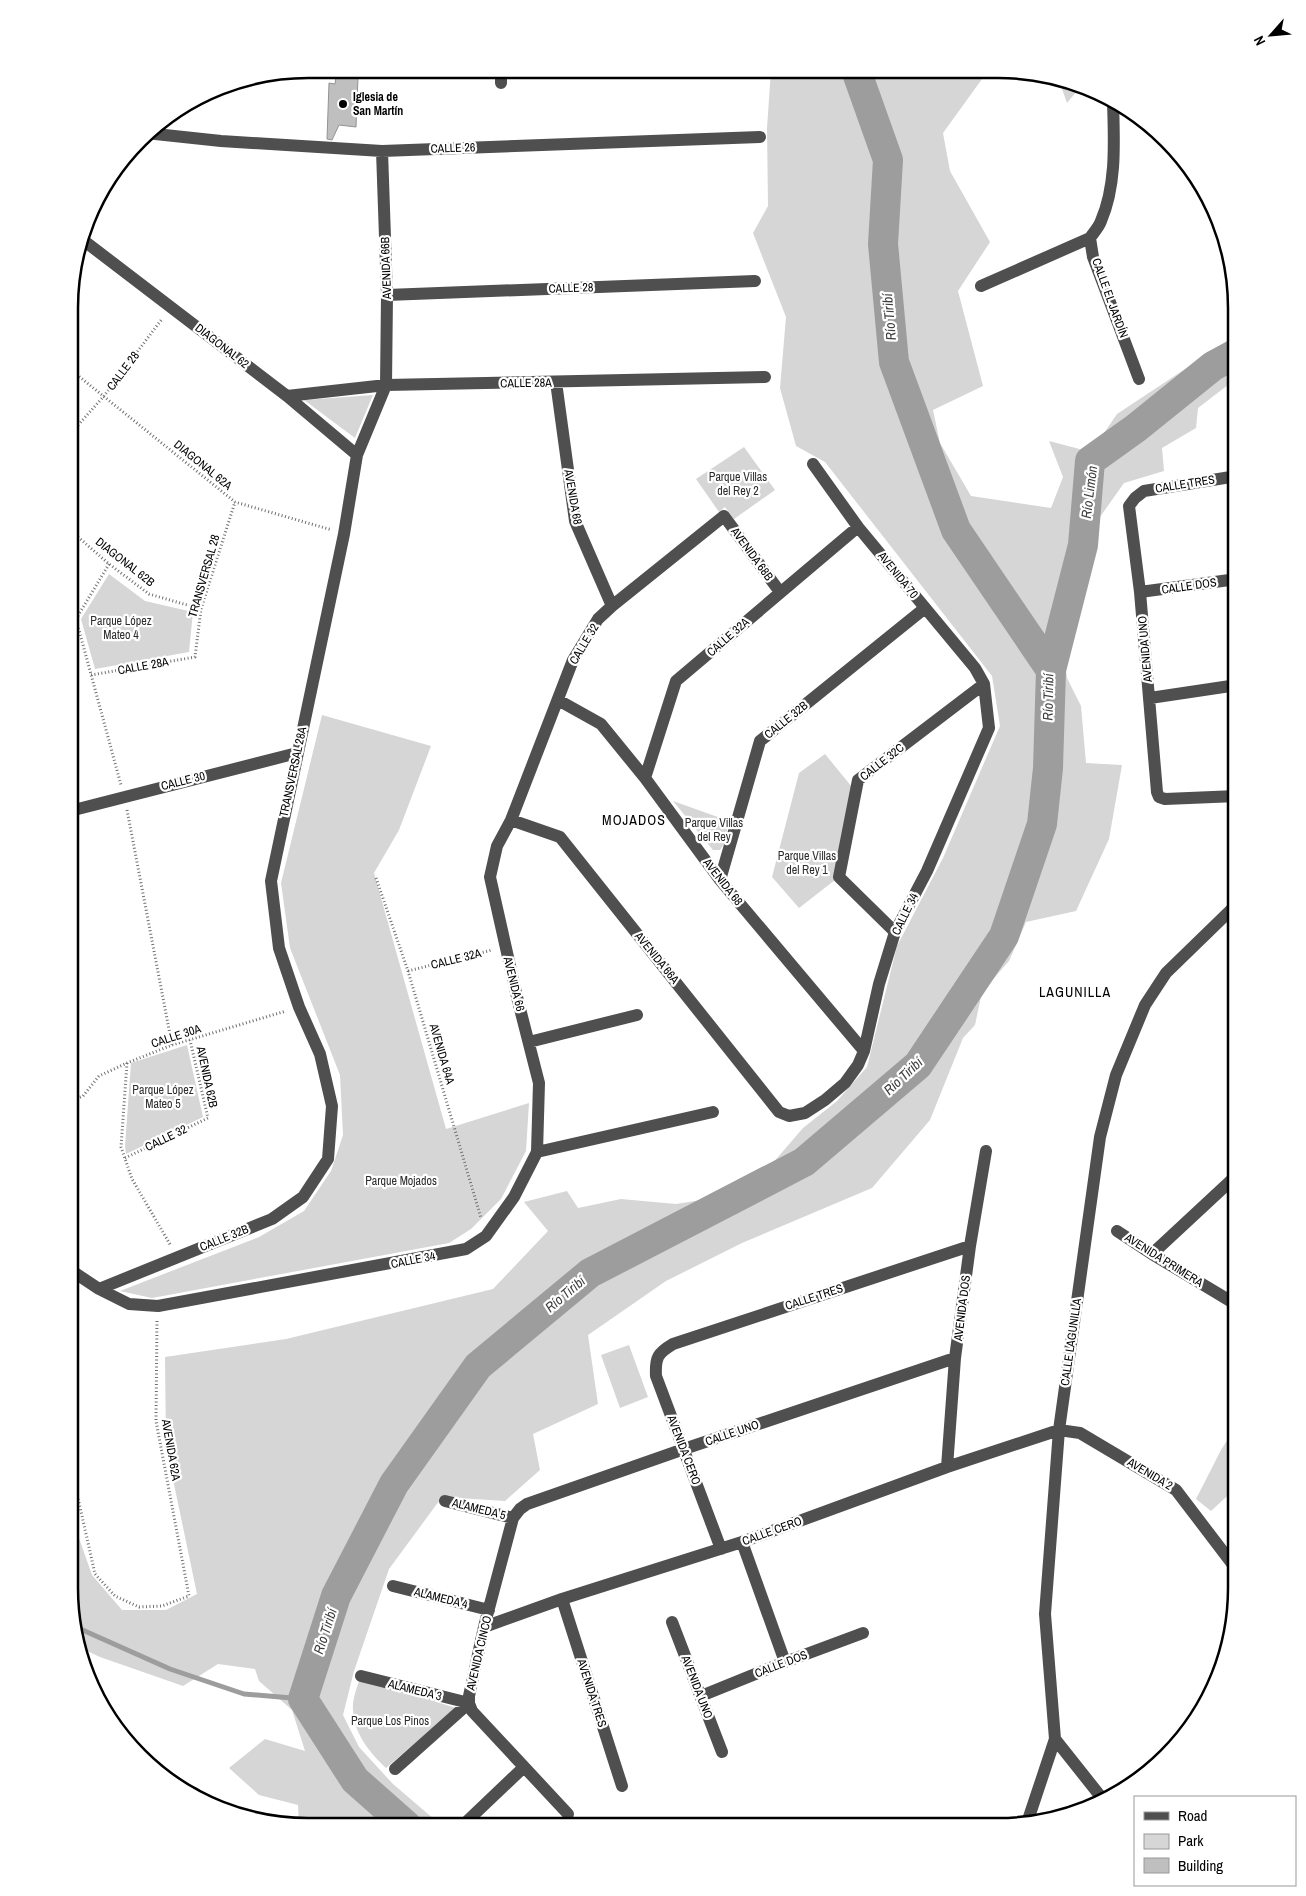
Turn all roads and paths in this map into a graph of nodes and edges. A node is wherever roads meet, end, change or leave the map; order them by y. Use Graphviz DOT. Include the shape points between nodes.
graph roads {
  1 [pos="501,78"];
  2 [pos="501,83"];
  3 [pos="1113,108"];
  4 [pos="157,134"];
  5 [pos="760,137"];
  6 [pos="382,150"];
  7 [pos="1090,238"];
  8 [pos="87,243"];
  9 [pos="755,281"];
  10 [pos="981,286"];
  11 [pos="387,295"];
  12 [pos="171,307"];
  13 [pos="78,376"];
  14 [pos="765,377"];
  15 [pos="1140,379"];
  16 [pos="556,382"];
  17 [pos="386,385"];
  18 [pos="104,396"];
  19 [pos="287,396"];
  20 [pos="78,425"];
  21 [pos="356,455"];
  22 [pos="813,464"];
  23 [pos="1228,477"];
  24 [pos="1135,498"];
  25 [pos="235,502"];
  26 [pos="724,516"];
  27 [pos="858,527"];
  28 [pos="344,534"];
  29 [pos="78,537"];
  30 [pos="1228,580"];
  31 [pos="780,592"];
  32 [pos="1140,592"];
  33 [pos="612,606"];
  34 [pos="925,608"];
  35 [pos="201,609"];
  36 [pos="195,657"];
  37 [pos="91,676"];
  38 [pos="984,684"];
  39 [pos="1228,686"];
  40 [pos="1150,698"];
  41 [pos="558,700"];
  42 [pos="297,752"];
  43 [pos="645,778"];
  44 [pos="1228,796"];
  45 [pos="78,809"];
  46 [pos="511,820"];
  47 [pos="376,878"];
  48 [pos="720,880"];
  49 [pos="1228,913"];
  50 [pos="895,932"];
  51 [pos="505,947"];
  52 [pos="408,971"];
  53 [pos="299,1007"];
  54 [pos="637,1015"];
  55 [pos="190,1040"];
  56 [pos="529,1042"];
  57 [pos="864,1051"];
  58 [pos="127,1062"];
  59 [pos="78,1098"];
  60 [pos="714,1112"];
  61 [pos="789,1116"];
  62 [pos="208,1118"];
  63 [pos="986,1151"];
  64 [pos="537,1152"];
  65 [pos="125,1158"];
  66 [pos="328,1159"];
  67 [pos="1228,1183"];
  68 [pos="1117,1231"];
  69 [pos="486,1236"];
  70 [pos="970,1246"];
  71 [pos="1152,1254"];
  72 [pos="178,1257"];
  73 [pos="78,1275"];
  74 [pos="99,1289"];
  75 [pos="1228,1300"];
  76 [pos="158,1306"];
  77 [pos="660,1351"];
  78 [pos="955,1358"];
  79 [pos="1059,1430"];
  80 [pos="684,1449"];
  81 [pos="946,1467"];
  82 [pos="78,1498"];
  83 [pos="445,1501"];
  84 [pos="514,1518"];
  85 [pos="742,1542"];
  86 [pos="720,1549"];
  87 [pos="1228,1558"];
  88 [pos="393,1586"];
  89 [pos="562,1599"];
  90 [pos="489,1610"];
  91 [pos="672,1622"];
  92 [pos="484,1626"];
  93 [pos="862,1633"];
  94 [pos="785,1662"];
  95 [pos="361,1676"];
  96 [pos="701,1696"];
  97 [pos="469,1703"];
  98 [pos="1055,1740"];
  99 [pos="722,1752"];
  100 [pos="524,1767"];
  101 [pos="395,1769"];
  102 [pos="622,1786"];
  103 [pos="1100,1795"];
  104 [pos="568,1814"];
  105 [pos="1029,1817"];
  106 [pos="470,1818"];
  1 -- 2 [label="street"];
  3 -- 7 [label="street" via="1114,161 1108,200 1101,222"];
  4 -- 6 [label="street, CALLE 26"];
  5 -- 6 [label="street, CALLE 26"];
  6 -- 11 [label="street, AVENIDA 66B"];
  7 -- 10 [label="street"];
  7 -- 15 [label="street, CALLE EL JARDÍN" via="1094,257"];
  8 -- 12 [label="street, DIAGONAL 62"];
  9 -- 11 [label="street, CALLE 28"];
  11 -- 17 [label="street, AVENIDA 66B"];
  12 -- 18 [label="path, CALLE 28"];
  12 -- 19 [label="street, DIAGONAL 62"];
  13 -- 18 [label="path, DIAGONAL 62A"];
  14 -- 16 [label="street, CALLE 28A"];
  16 -- 17 [label="street, CALLE 28A"];
  16 -- 33 [label="street, AVENIDA 68" via="575,521"];
  17 -- 19 [label="street, CALLE 28A"];
  17 -- 21 [label="street, TRANSVERSAL 28A"];
  18 -- 20 [label="path, CALLE 28"];
  18 -- 25 [label="path, DIAGONAL 62A"];
  19 -- 21 [label="street, DIAGONAL 62"];
  21 -- 28 [label="street, TRANSVERSAL 28A"];
  22 -- 27 [label="street, AVENIDA 70"];
  23 -- 24 [label="street, CALLE TRES" via="1144,491"];
  24 -- 32 [label="street, AVENIDA UNO" via="1129,506"];
  25 -- 28 [label="path, DIAGONAL 62A"];
  25 -- 35 [label="path, TRANSVERSAL 28"];
  26 -- 31 [label="street, AVENIDA 68B"];
  26 -- 33 [label="street, CALLE 32"];
  27 -- 31 [label="street, CALLE 32A"];
  27 -- 34 [label="street, AVENIDA 70"];
  28 -- 42 [label="street, TRANSVERSAL 28A"];
  29 -- 35 [label="path, DIAGONAL 62B" via="149,594"];
  30 -- 32 [label="street, CALLE DOS"];
  31 -- 43 [label="street, CALLE 32A" via="676,682"];
  32 -- 40 [label="street, AVENIDA UNO"];
  33 -- 41 [label="street, CALLE 32" via="598,619 573,660"];
  34 -- 38 [label="street, AVENIDA 70"];
  34 -- 48 [label="street, CALLE 32B" via="760,741"];
  35 -- 36 [label="path, TRANSVERSAL 28"];
  36 -- 37 [label="path, CALLE 28A"];
  38 -- 50 [label="street, CALLE 34" via="988,728 927,871"];
  38 -- 50 [label="street, CALLE 32C" via="858,780 839,877"];
  39 -- 40 [label="street"];
  40 -- 44 [label="street, AVENIDA UNO" via="1156,792 1159,797"];
  41 -- 43 [label="street, AVENIDA 68" via="601,724"];
  41 -- 46 [label="street, CALLE 32"];
  42 -- 45 [label="street, CALLE 30"];
  42 -- 53 [label="street, TRANSVERSAL 28A" via="271,881 279,948"];
  43 -- 48 [label="street, AVENIDA 68"];
  46 -- 51 [label="street, AVENIDA 66" via="497,846 490,877"];
  46 -- 61 [label="street, AVENIDA 66A" via="560,837 780,1112"];
  47 -- 52 [label="path, AVENIDA 64A"];
  48 -- 57 [label="street, AVENIDA 68"];
  49 -- 79 [label="street, CALLE LAGUNILLA" via="1166,973 1145,1005 1116,1075 1100,1137"];
  50 -- 57 [label="street, CALLE 34"];
  51 -- 52 [label="path, CALLE 32A"];
  51 -- 56 [label="street, AVENIDA 66"];
  52 -- 69 [label="path, AVENIDA 64A"];
  53 -- 55 [label="path, CALLE 30A"];
  53 -- 66 [label="street, TRANSVERSAL 28A" via="320,1054 332,1106"];
  54 -- 56 [label="street"];
  55 -- 58 [label="path, CALLE 30A"];
  55 -- 62 [label="path, AVENIDA 62B"];
  56 -- 64 [label="street, AVENIDA 66" via="539,1083"];
  57 -- 61 [label="street, CALLE 34" via="845,1083 805,1113"];
  58 -- 59 [label="path, CALLE 30A" via="99,1076"];
  58 -- 65 [label="path" via="121,1147"];
  60 -- 64 [label="street"];
  62 -- 65 [label="path, CALLE 32"];
  63 -- 70 [label="street, AVENIDA DOS"];
  64 -- 69 [label="street, CALLE 34" via="514,1197"];
  65 -- 72 [label="path" via="132,1179"];
  66 -- 72 [label="street, CALLE 32B" via="303,1197 272,1219"];
  67 -- 71 [label="street"];
  68 -- 71 [label="street, AVENIDA PRIMERA"];
  69 -- 76 [label="street, CALLE 34" via="466,1249"];
  70 -- 77 [label="street, CALLE TRES"];
  70 -- 78 [label="street, AVENIDA DOS"];
  71 -- 75 [label="street, AVENIDA PRIMERA"];
  72 -- 74 [label="street, CALLE 32B"];
  73 -- 74 [label="street, CALLE 34"];
  74 -- 76 [label="street, CALLE 34" via="129,1304"];
  76 -- 82 [label="path, AVENIDA 62A" via="156,1420 189,1596 162,1606 139,1607 115,1596 95,1574"];
  77 -- 80 [label="street, AVENIDA CERO" via="655,1364 656,1376"];
  78 -- 80 [label="street, CALLE UNO"];
  78 -- 81 [label="street, AVENIDA DOS"];
  79 -- 81 [label="street, CALLE CERO"];
  79 -- 87 [label="street, AVENIDA 2" via="1080,1433 1176,1490"];
  79 -- 98 [label="street, CALLE LAGUNILLA" via="1045,1614"];
  80 -- 84 [label="street, CALLE UNO" via="527,1504"];
  80 -- 86 [label="street, AVENIDA CERO"];
  81 -- 85 [label="street, CALLE CERO"];
  83 -- 84 [label="street, ALAMEDA 5"];
  84 -- 90 [label="street, AVENIDA CINCO"];
  85 -- 86 [label="street, CALLE CERO"];
  85 -- 94 [label="street"];
  86 -- 89 [label="street, CALLE CERO"];
  88 -- 90 [label="street, ALAMEDA 4"];
  89 -- 92 [label="street, CALLE CERO"];
  89 -- 102 [label="street, AVENIDA TRES"];
  90 -- 92 [label="street, AVENIDA CINCO"];
  91 -- 96 [label="street, AVENIDA UNO"];
  92 -- 97 [label="street, AVENIDA CINCO"];
  93 -- 94 [label="street, CALLE DOS"];
  94 -- 96 [label="street, CALLE DOS"];
  95 -- 97 [label="street, ALAMEDA 3"];
  96 -- 99 [label="street, AVENIDA UNO"];
  97 -- 100 [label="street, AVENIDA CINCO" via="472,1711"];
  97 -- 101 [label="street"];
  98 -- 103 [label="street"];
  98 -- 105 [label="street, CALLE LAGUNILLA"];
  100 -- 104 [label="street, AVENIDA CINCO"];
  100 -- 106 [label="street"];
}
